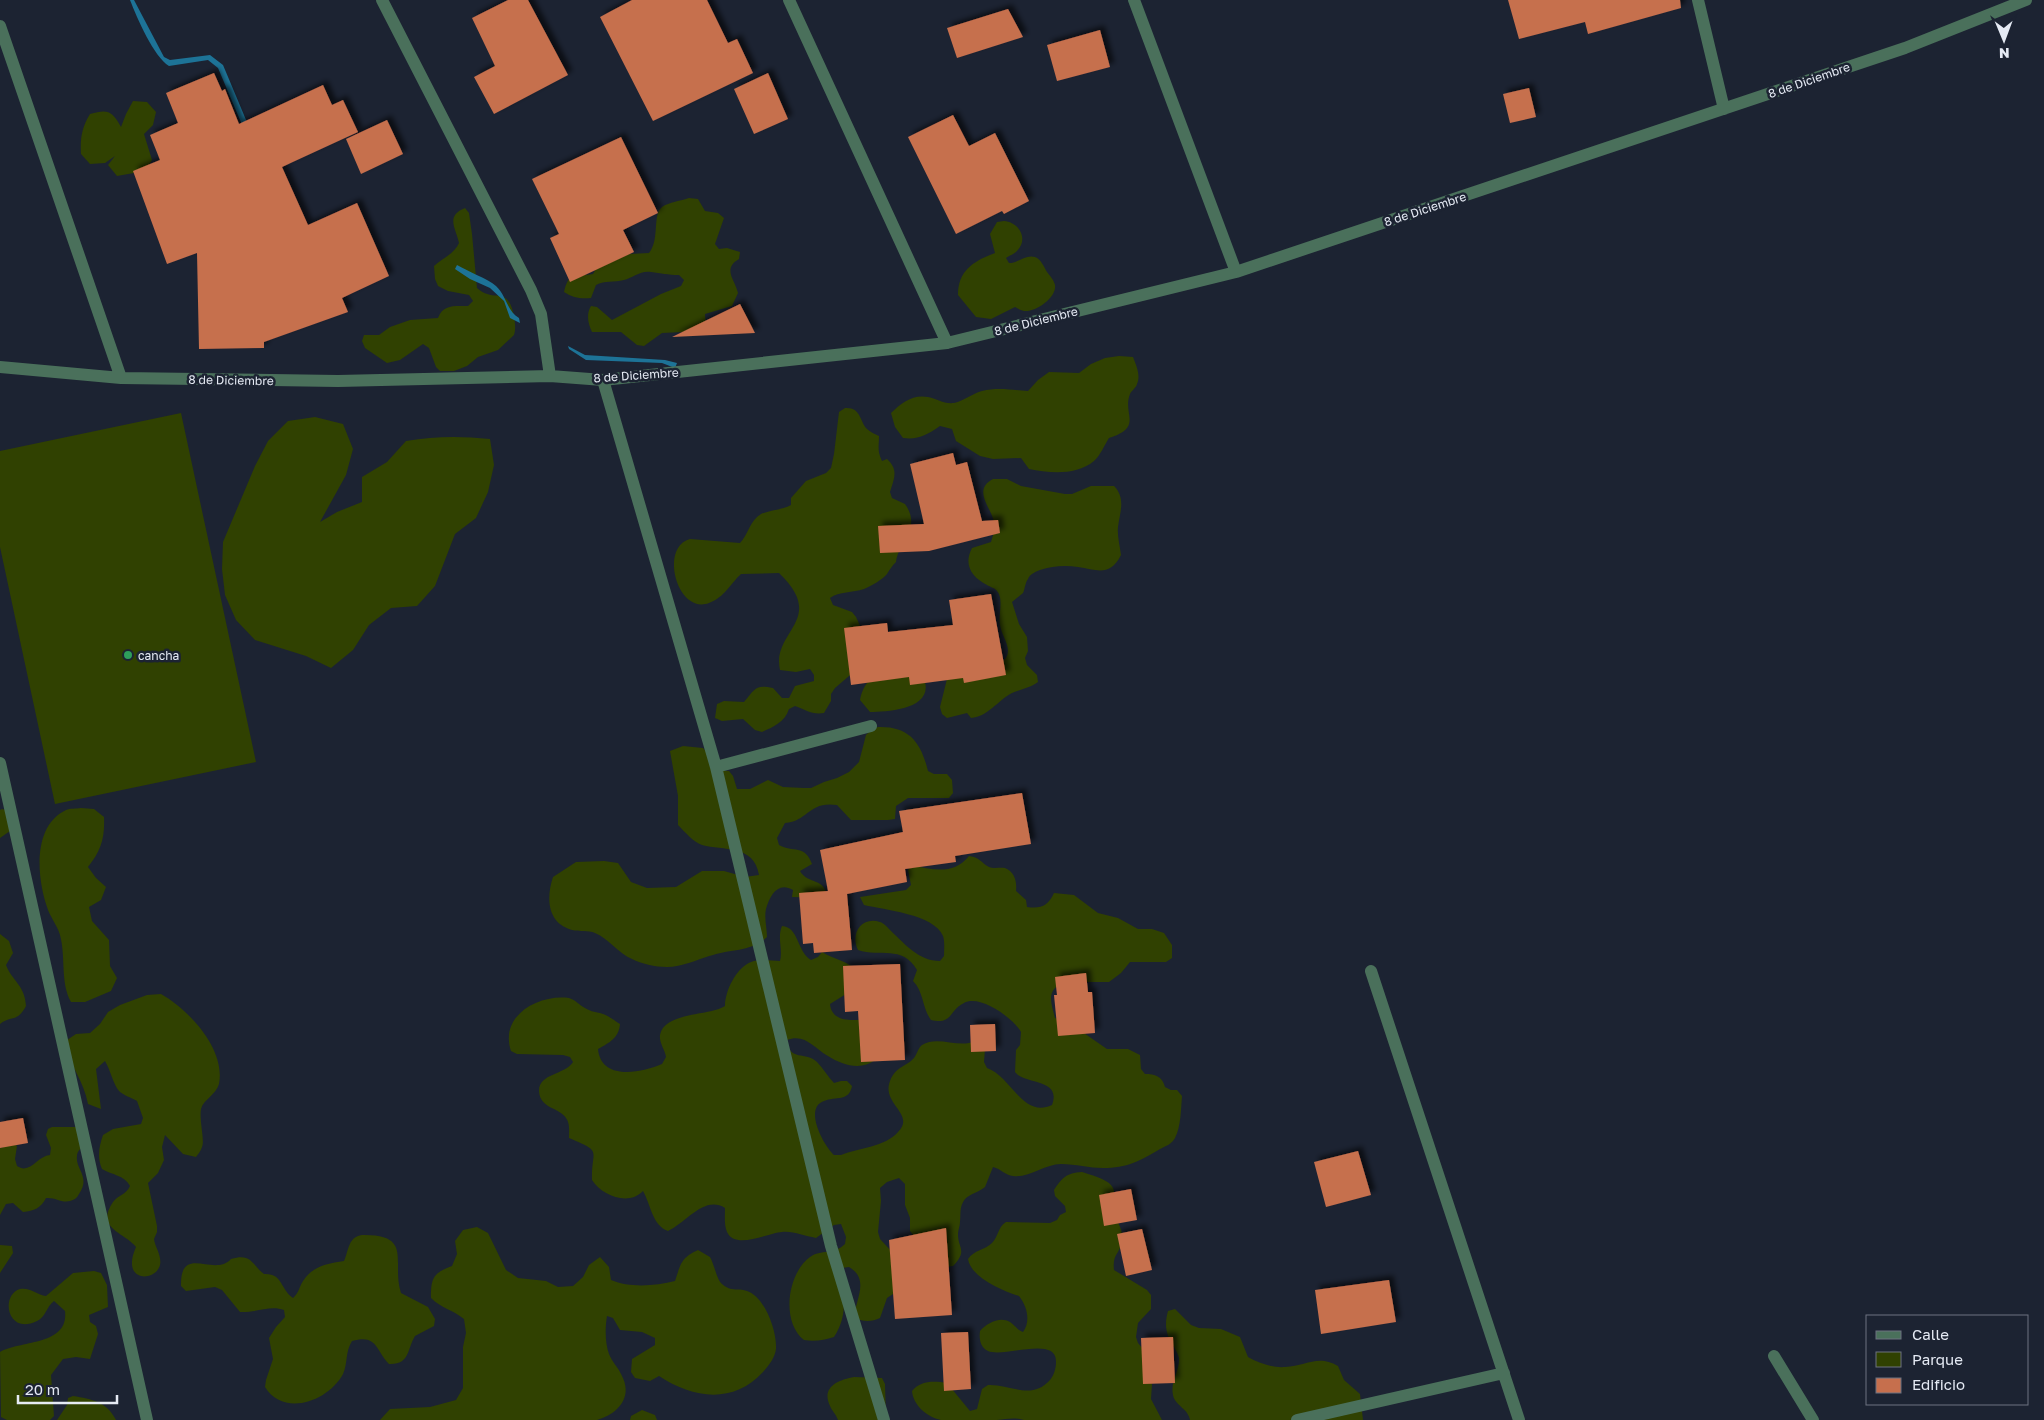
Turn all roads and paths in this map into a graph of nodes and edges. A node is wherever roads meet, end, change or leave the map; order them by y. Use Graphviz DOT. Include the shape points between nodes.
graph roads {
  1 [pos="382,0"];
  2 [pos="789,0"];
  3 [pos="1134,0"];
  4 [pos="1698,0"];
  5 [pos="2026,0"];
  6 [pos="0,26"];
  7 [pos="1724,109"];
  8 [pos="1236,272"];
  9 [pos="947,343"];
  10 [pos="0,367"];
  11 [pos="550,376"];
  12 [pos="122,378"];
  13 [pos="604,380"];
  14 [pos="871,726"];
  15 [pos="0,763"];
  16 [pos="716,767"];
  17 [pos="1371,971"];
  18 [pos="1774,1356"];
  19 [pos="1504,1373"];
  20 [pos="148,1420"];
  21 [pos="884,1420"];
  22 [pos="1297,1420"];
  23 [pos="1519,1420"];
  24 [pos="1813,1420"];
  1 -- 11 [label="street" via="531,290 541,314"];
  2 -- 9 [label="street"];
  3 -- 8 [label="street"];
  4 -- 7 [label="street"];
  5 -- 7 [label="street, 8 de Diciembre" via="1905,48"];
  6 -- 12 [label="street"];
  7 -- 8 [label="street, 8 de Diciembre"];
  8 -- 9 [label="street, 8 de Diciembre"];
  9 -- 13 [label="street, 8 de Diciembre"];
  10 -- 12 [label="street, 8 de Diciembre"];
  11 -- 12 [label="street, 8 de Diciembre" via="338,381"];
  11 -- 13 [label="street, 8 de Diciembre"];
  13 -- 16 [label="street"];
  14 -- 16 [label="street"];
  15 -- 20 [label="street"];
  16 -- 21 [label="street" via="831,1246"];
  17 -- 19 [label="street"];
  18 -- 24 [label="street"];
  19 -- 22 [label="street"];
  19 -- 23 [label="street"];
}
